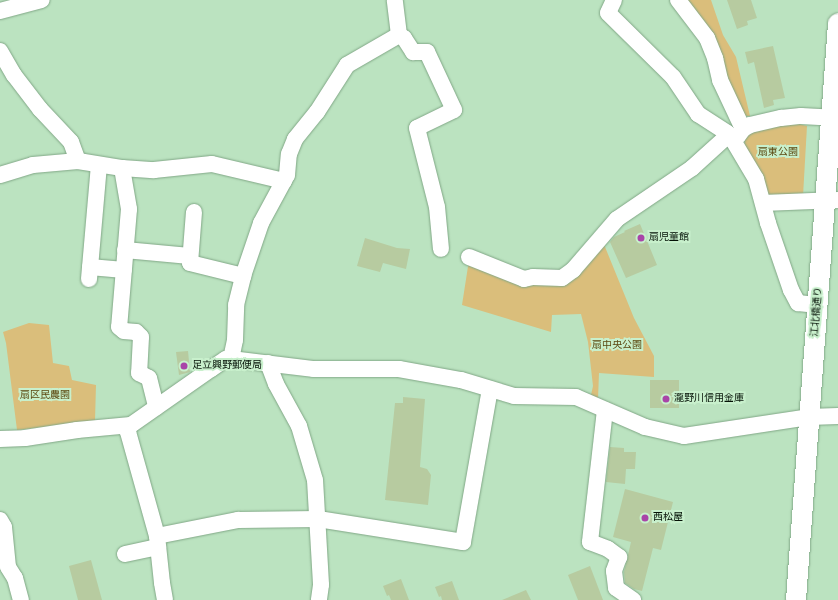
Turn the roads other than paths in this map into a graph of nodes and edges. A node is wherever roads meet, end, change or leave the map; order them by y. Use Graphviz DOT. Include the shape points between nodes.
graph roads {
  1 [pos="42,0"];
  2 [pos="395,0"];
  3 [pos="614,0"];
  4 [pos="678,0"];
  5 [pos="0,11"];
  6 [pos="838,24"];
  7 [pos="399,35"];
  8 [pos="0,51"];
  9 [pos="834,118"];
  10 [pos="737,133"];
  11 [pos="78,161"];
  12 [pos="99,165"];
  13 [pos="122,168"];
  14 [pos="0,175"];
  15 [pos="284,181"];
  16 [pos="832,201"];
  17 [pos="763,203"];
  18 [pos="194,212"];
  19 [pos="441,249"];
  20 [pos="125,250"];
  21 [pos="190,256"];
  22 [pos="468,257"];
  23 [pos="124,270"];
  24 [pos="243,276"];
  25 [pos="818,305"];
  26 [pos="231,359"];
  27 [pos="268,363"];
  28 [pos="490,390"];
  29 [pos="156,407"];
  30 [pos="605,410"];
  31 [pos="838,416"];
  32 [pos="809,417"];
  33 [pos="125,426"];
  34 [pos="0,439"];
  35 [pos="318,519"];
  36 [pos="0,520"];
  37 [pos="158,541"];
  38 [pos="125,554"];
  39 [pos="21,600"];
  40 [pos="165,600"];
  41 [pos="319,600"];
  42 [pos="633,600"];
  43 [pos="796,600"];
  1 -- 5 [label="street"];
  2 -- 7 [label="street"];
  3 -- 10 [label="street" via="608,13 673,77 698,114 727,133"];
  4 -- 10 [label="street" via="706,38 715,58"];
  6 -- 9 [label="main road, 江北橋通り"];
  7 -- 15 [label="street" via="347,65 317,112 295,139 289,154"];
  7 -- 19 [label="street" via="413,52 427,52 454,110 417,128 437,208"];
  8 -- 11 [label="street" via="14,75 40,109 71,142"];
  9 -- 10 [label="street" via="788,118 750,125"];
  9 -- 16 [label="main road, 江北橋通り"];
  10 -- 17 [label="street"];
  10 -- 22 [label="street" via="724,139 692,168 617,219 573,270 562,278 524,279"];
  11 -- 12 [label="street"];
  11 -- 14 [label="street" via="33,165"];
  12 -- 13 [label="street"];
  12 -- 23 [label="street" via="90,273"];
  13 -- 15 [label="street" via="154,170 212,164"];
  13 -- 20 [label="street" via="128,209"];
  15 -- 24 [label="street" via="261,223"];
  16 -- 17 [label="street"];
  16 -- 25 [label="main road, 江北橋通り"];
  17 -- 25 [label="street" via="791,290 798,303"];
  18 -- 21 [label="street"];
  20 -- 21 [label="street"];
  20 -- 23 [label="street"];
  21 -- 24 [label="street" via="190,262"];
  23 -- 29 [label="street" via="120,327 124,331 136,332 141,337 139,373 149,378"];
  24 -- 26 [label="street" via="236,305 235,340"];
  25 -- 32 [label="main road, 江北橋通り"];
  26 -- 27 [label="street"];
  26 -- 29 [label="street" via="226,359"];
  27 -- 28 [label="street" via="314,369 398,369 454,379"];
  27 -- 35 [label="street" via="276,384 299,426 315,480"];
  28 -- 30 [label="street" via="514,396 576,397"];
  28 -- 35 [label="street" via="463,542"];
  29 -- 33 [label="street" via="134,424"];
  30 -- 32 [label="street" via="645,427 684,436"];
  30 -- 42 [label="street" via="590,542 608,549 619,557 614,571 616,588"];
  31 -- 32 [label="street"];
  32 -- 43 [label="main road, 江北橋通り"];
  33 -- 34 [label="street"];
  33 -- 37 [label="street"];
  35 -- 37 [label="street" via="238,520"];
  35 -- 41 [label="street" via="321,585"];
  36 -- 39 [label="street" via="4,527 8,567 15,578"];
  37 -- 38 [label="street"];
  37 -- 40 [label="street"];
}
